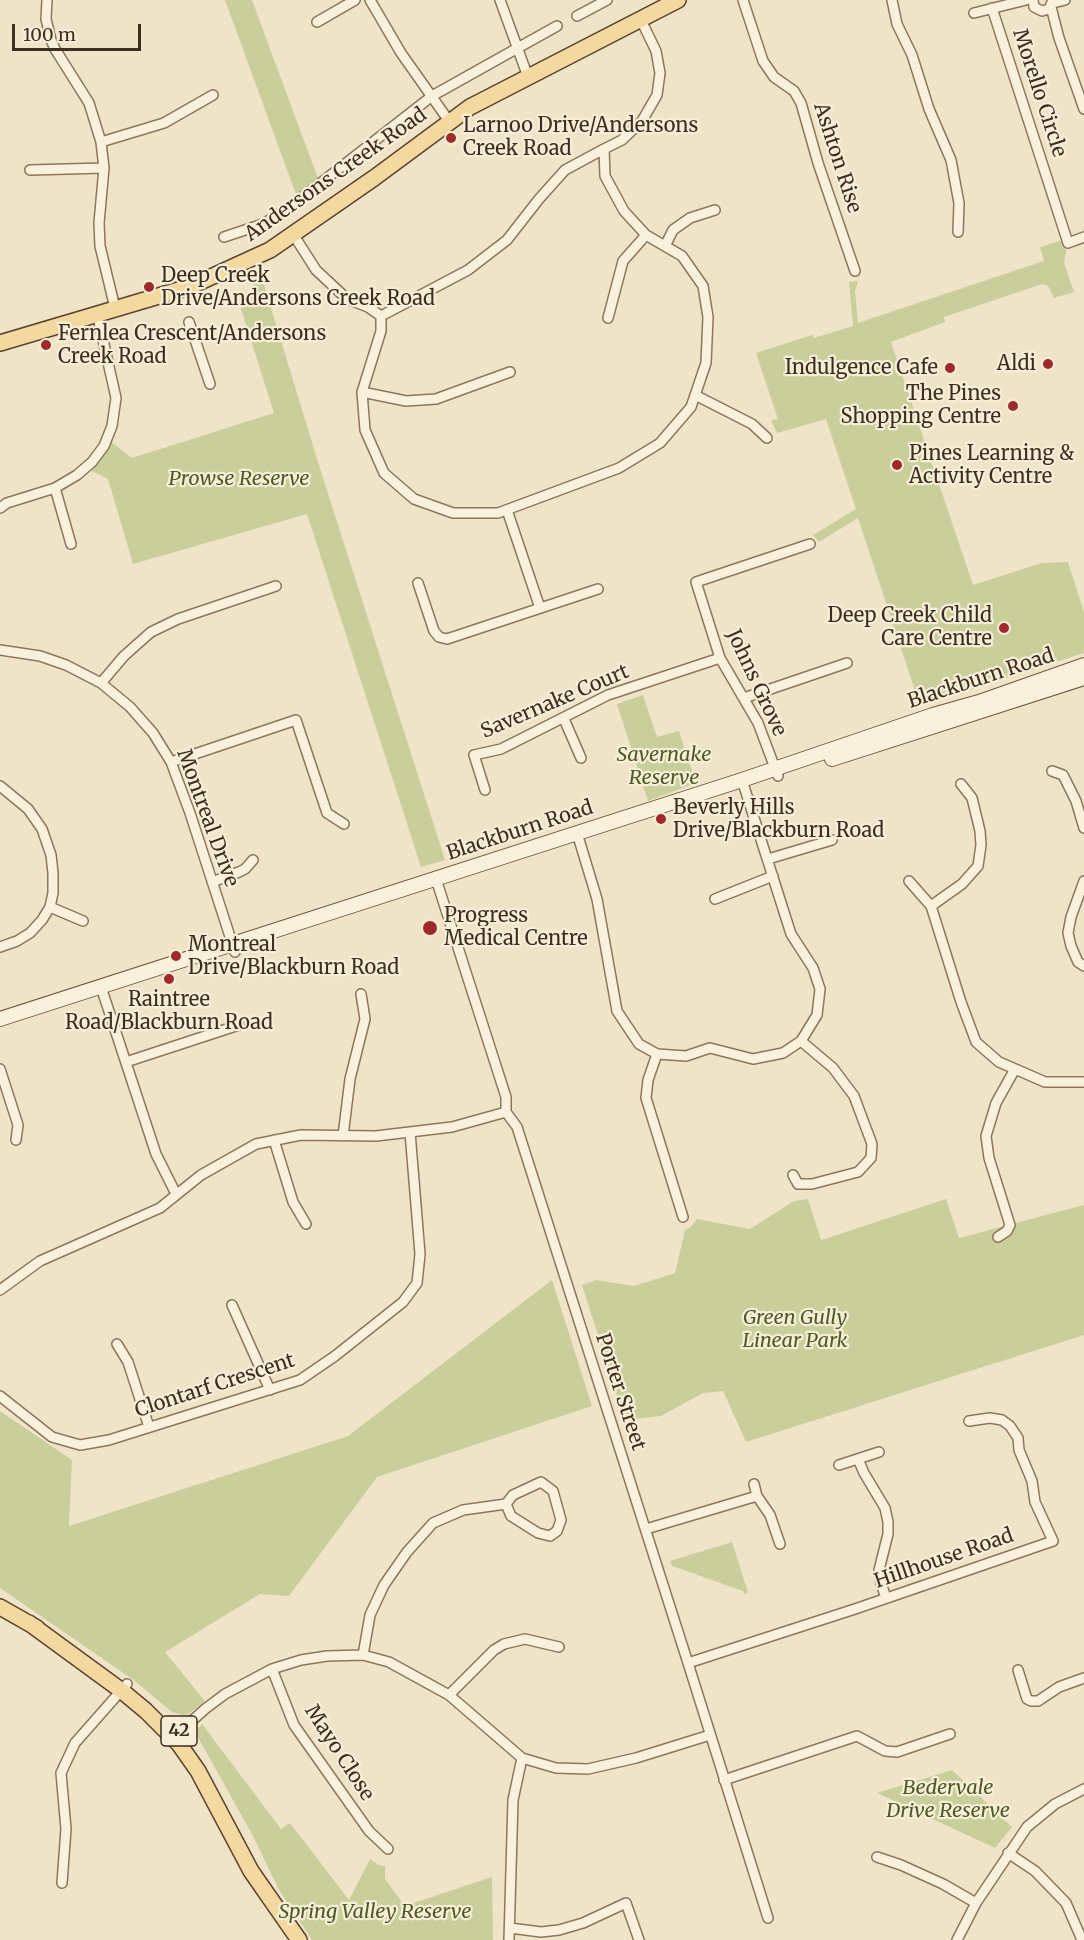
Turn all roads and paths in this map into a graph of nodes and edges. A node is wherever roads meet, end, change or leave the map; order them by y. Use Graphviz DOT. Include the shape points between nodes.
graph roads {
  1 [pos="47,0"];
  2 [pos="355,0"];
  3 [pos="370,0"];
  4 [pos="500,0"];
  5 [pos="607,0"];
  6 [pos="678,0"];
  7 [pos="743,0"];
  8 [pos="892,0"];
  9 [pos="1026,0"];
  10 [pos="1065,0"];
  11 [pos="1052,3"];
  12 [pos="660,4"];
  13 [pos="1004,6"];
  14 [pos="1037,7"];
  15 [pos="992,8"];
  16 [pos="974,13"];
  17 [pos="577,16"];
  18 [pos="641,20"];
  19 [pos="317,22"];
  20 [pos="557,26"];
  21 [pos="1059,38"];
  22 [pos="517,48"];
  23 [pos="528,77"];
  24 [pos="213,95"];
  25 [pos="432,96"];
  26 [pos="1084,109"];
  27 [pos="449,121"];
  28 [pos="101,142"];
  29 [pos="604,149"];
  30 [pos="104,168"];
  31 [pos="30,170"];
  32 [pos="715,210"];
  33 [pos="958,232"];
  34 [pos="293,234"];
  35 [pos="646,236"];
  36 [pos="224,237"];
  37 [pos="1084,237"];
  38 [pos="666,246"];
  39 [pos="855,271"];
  40 [pos="115,308"];
  41 [pos="97,313"];
  42 [pos="381,316"];
  43 [pos="608,318"];
  44 [pos="189,322"];
  45 [pos="0,343"];
  46 [pos="510,372"];
  47 [pos="210,384"];
  48 [pos="362,392"];
  49 [pos="695,395"];
  50 [pos="767,438"];
  51 [pos="55,488"];
  52 [pos="0,508"];
  53 [pos="507,510"];
  54 [pos="71,544"];
  55 [pos="810,544"];
  56 [pos="418,583"];
  57 [pos="276,586"];
  58 [pos="598,589"];
  59 [pos="540,608"];
  60 [pos="0,650"];
  61 [pos="720,658"];
  62 [pos="847,663"];
  63 [pos="1084,665"];
  64 [pos="1084,678"];
  65 [pos="101,683"];
  66 [pos="744,698"];
  67 [pos="564,719"];
  68 [pos="581,758"];
  69 [pos="171,762"];
  70 [pos="1052,771"];
  71 [pos="777,772"];
  72 [pos="744,784"];
  73 [pos="961,784"];
  74 [pos="0,786"];
  75 [pos="485,790"];
  76 [pos="344,824"];
  77 [pos="1084,828"];
  78 [pos="579,837"];
  79 [pos="832,840"];
  80 [pos="768,859"];
  81 [pos="253,860"];
  82 [pos="773,876"];
  83 [pos="909,881"];
  84 [pos="1084,881"];
  85 [pos="212,882"];
  86 [pos="437,882"];
  87 [pos="715,899"];
  88 [pos="932,906"];
  89 [pos="50,907"];
  90 [pos="83,921"];
  91 [pos="0,947"];
  92 [pos="233,948"];
  93 [pos="1084,966"];
  94 [pos="102,991"];
  95 [pos="361,994"];
  96 [pos="0,1019"];
  97 [pos="239,1025"];
  98 [pos="0,1028"];
  99 [pos="801,1041"];
  100 [pos="657,1054"];
  101 [pos="126,1062"];
  102 [pos="0,1069"];
  103 [pos="1015,1069"];
  104 [pos="1084,1082"];
  105 [pos="506,1112"];
  106 [pos="410,1132"];
  107 [pos="343,1136"];
  108 [pos="16,1140"];
  109 [pos="274,1140"];
  110 [pos="793,1175"];
  111 [pos="176,1194"];
  112 [pos="683,1217"];
  113 [pos="306,1224"];
  114 [pos="998,1237"];
  115 [pos="0,1290"];
  116 [pos="232,1305"];
  117 [pos="117,1344"];
  118 [pos="270,1390"];
  119 [pos="0,1396"];
  120 [pos="969,1421"];
  121 [pos="149,1427"];
  122 [pos="879,1452"];
  123 [pos="858,1459"];
  124 [pos="839,1465"];
  125 [pos="754,1484"];
  126 [pos="757,1496"];
  127 [pos="506,1504"];
  128 [pos="646,1529"];
  129 [pos="780,1544"];
  130 [pos="886,1598"];
  131 [pos="0,1606"];
  132 [pos="559,1647"];
  133 [pos="363,1655"];
  134 [pos="688,1663"];
  135 [pos="272,1669"];
  136 [pos="1018,1670"];
  137 [pos="1084,1678"];
  138 [pos="125,1688"];
  139 [pos="449,1695"];
  140 [pos="950,1734"];
  141 [pos="177,1735"];
  142 [pos="710,1735"];
  143 [pos="522,1758"];
  144 [pos="724,1780"];
  145 [pos="1084,1790"];
  146 [pos="388,1849"];
  147 [pos="1008,1852"];
  148 [pos="877,1857"];
  149 [pos="62,1883"];
  150 [pos="976,1903"];
  151 [pos="768,1918"];
  152 [pos="510,1928"];
  153 [pos="299,1940"];
  154 [pos="509,1940"];
  155 [pos="639,1940"];
  156 [pos="957,1940"];
  157 [pos="1082,1940"];
  1 -- 28 [label="street" via="51,40 89,103"];
  2 -- 19 [label="street"];
  3 -- 25 [label="street"];
  4 -- 22 [label="street"];
  5 -- 17 [label="street"];
  6 -- 12 [label="main road, Andersons Creek Road"];
  7 -- 39 [label="street, Ashton Rise" via="763,61 801,103"];
  8 -- 33 [label="street" via="897,24 951,160 959,203"];
  9 -- 13 [label="street"];
  10 -- 11 [label="street"];
  11 -- 14 [label="street"];
  11 -- 21 [label="street, Morello Circle"];
  12 -- 18 [label="main road, Andersons Creek Road"];
  13 -- 14 [label="street"];
  13 -- 15 [label="street"];
  14 -- 21 [label="street, Morello Circle" via="1048,17"];
  15 -- 16 [label="street"];
  15 -- 37 [label="street, Morello Circle" via="1068,243"];
  18 -- 23 [label="main road, Andersons Creek Road"];
  18 -- 29 [label="street" via="656,51 660,73 657,94 642,121 622,140"];
  20 -- 22 [label="street"];
  21 -- 26 [label="street, Morello Circle"];
  22 -- 23 [label="street"];
  22 -- 25 [label="street"];
  23 -- 27 [label="main road, Andersons Creek Road"];
  24 -- 28 [label="street" via="164,123"];
  25 -- 27 [label="street"];
  25 -- 36 [label="street" via="290,207 263,224"];
  27 -- 34 [label="main road, Andersons Creek Road"];
  28 -- 30 [label="street"];
  29 -- 35 [label="street" via="605,176 624,211"];
  29 -- 42 [label="street" via="565,170 507,240 468,270"];
  30 -- 31 [label="street"];
  30 -- 40 [label="street" via="100,246"];
  32 -- 38 [label="street" via="690,218 673,230"];
  34 -- 40 [label="main road, Andersons Creek Road" via="270,250 189,287"];
  34 -- 42 [label="street" via="316,270 347,299"];
  35 -- 38 [label="street"];
  35 -- 43 [label="street" via="623,261"];
  38 -- 49 [label="street" via="682,256 703,286 708,317 706,363"];
  40 -- 41 [label="main road, Andersons Creek Road"];
  41 -- 45 [label="main road, Andersons Creek Road"];
  41 -- 51 [label="street" via="116,398 112,426 92,462"];
  42 -- 48 [label="street" via="381,331"];
  44 -- 47 [label="street"];
  46 -- 48 [label="street" via="436,399 406,401"];
  48 -- 53 [label="street" via="365,430 384,473 414,499 453,513"];
  49 -- 50 [label="street" via="752,424"];
  49 -- 53 [label="street" via="691,407 660,443 619,468"];
  51 -- 52 [label="street"];
  51 -- 54 [label="street"];
  53 -- 59 [label="street"];
  55 -- 61 [label="street, Johns Grove" via="696,582"];
  56 -- 59 [label="street" via="434,631 447,639"];
  57 -- 65 [label="street" via="151,632"];
  58 -- 59 [label="street"];
  60 -- 65 [label="street, Montreal Drive" via="40,656"];
  61 -- 66 [label="street, Johns Grove"];
  61 -- 67 [label="street, Savernake Court" via="608,695"];
  62 -- 66 [label="street"];
  63 -- 71 [label="main road, Blackburn Road"];
  64 -- 71 [label="main road, Blackburn Road"];
  65 -- 69 [label="street, Montreal Drive" via="130,707"];
  66 -- 71 [label="street, Johns Grove"];
  67 -- 68 [label="street"];
  67 -- 75 [label="street, Savernake Court" via="501,748 474,755"];
  69 -- 76 [label="street" via="296,720 327,813"];
  69 -- 85 [label="street, Montreal Drive"];
  70 -- 77 [label="street" via="1063,775"];
  71 -- 72 [label="main road, Blackburn Road"];
  72 -- 78 [label="main road, Blackburn Road"];
  72 -- 80 [label="street"];
  73 -- 88 [label="street" via="972,798 980,831 978,866 962,884"];
  74 -- 89 [label="street" via="28,809 42,829 52,864"];
  78 -- 86 [label="main road, Blackburn Road"];
  78 -- 100 [label="street" via="597,899 617,1011 639,1044"];
  79 -- 80 [label="street"];
  80 -- 82 [label="street"];
  81 -- 85 [label="street" via="245,869"];
  82 -- 87 [label="street"];
  82 -- 99 [label="street" via="791,934 813,968 820,989 817,1015"];
  83 -- 88 [label="street"];
  84 -- 93 [label="street" via="1068,933 1078,962"];
  85 -- 92 [label="street, Montreal Drive"];
  86 -- 92 [label="main road, Blackburn Road"];
  86 -- 105 [label="street, Porter Street" via="506,1097"];
  88 -- 103 [label="street" via="976,1042 999,1062"];
  89 -- 90 [label="street"];
  89 -- 91 [label="street" via="30,933"];
  92 -- 94 [label="main road, Blackburn Road"];
  94 -- 96 [label="main road, Blackburn Road"];
  94 -- 98 [label="main road, Blackburn Road"];
  94 -- 101 [label="street"];
  95 -- 107 [label="street" via="365,1019 350,1078"];
  97 -- 101 [label="street"];
  99 -- 100 [label="street" via="783,1053 753,1059 710,1048 686,1056"];
  99 -- 110 [label="street" via="833,1068 854,1096 872,1144 871,1158 858,1172 812,1184 798,1184"];
  100 -- 112 [label="street" via="646,1098"];
  101 -- 111 [label="street" via="156,1154"];
  102 -- 108 [label="street" via="18,1125"];
  103 -- 104 [label="street" via="1045,1082"];
  103 -- 114 [label="street" via="996,1103 986,1136 1010,1225"];
  105 -- 106 [label="street" via="452,1127"];
  105 -- 128 [label="street, Porter Street" via="517,1128"];
  106 -- 107 [label="street"];
  106 -- 118 [label="street, Clontarf Crescent" via="420,1254 417,1283 403,1302 335,1356 300,1380"];
  107 -- 109 [label="street" via="301,1135"];
  109 -- 111 [label="street" via="256,1144"];
  109 -- 113 [label="street" via="293,1202"];
  111 -- 115 [label="street" via="160,1208 40,1261"];
  116 -- 118 [label="street"];
  117 -- 121 [label="street" via="128,1362"];
  118 -- 121 [label="street, Clontarf Crescent"];
  119 -- 121 [label="street, Clontarf Crescent" via="64,1442 94,1444"];
  120 -- 130 [label="street, Hillhouse Road" via="990,1418 1010,1426 1018,1438 1035,1502 1053,1541"];
  122 -- 123 [label="street"];
  123 -- 124 [label="street"];
  123 -- 130 [label="street" via="885,1508 888,1522 879,1570"];
  125 -- 126 [label="street"];
  126 -- 128 [label="street"];
  126 -- 129 [label="street" via="770,1515"];
  127 -- 127 [label="street" via="513,1495 541,1482 553,1491 561,1520 550,1536 538,1533 511,1516"];
  127 -- 133 [label="street" via="463,1510 433,1523 406,1552 384,1585 370,1615"];
  128 -- 134 [label="street, Porter Street"];
  130 -- 134 [label="street, Hillhouse Road"];
  131 -- 138 [label="main road, 42" via="62,1640"];
  132 -- 139 [label="street" via="525,1639 504,1644"];
  133 -- 135 [label="street" via="327,1656"];
  133 -- 139 [label="street" via="389,1662"];
  134 -- 142 [label="street, Porter Street"];
  135 -- 141 [label="street" via="225,1694"];
  135 -- 146 [label="street, Mayo Close" via="294,1725 369,1831"];
  136 -- 137 [label="street" via="1031,1701"];
  138 -- 141 [label="main road, 42"];
  138 -- 149 [label="street" via="75,1743 61,1773 66,1829"];
  139 -- 143 [label="street"];
  140 -- 144 [label="street" via="897,1752 885,1751 857,1736"];
  141 -- 153 [label="main road, 42" via="194,1750 212,1778 268,1894"];
  142 -- 143 [label="street" via="588,1769 556,1768"];
  142 -- 144 [label="street, Porter Street"];
  143 -- 152 [label="street" via="513,1800"];
  144 -- 151 [label="street, Porter Street"];
  145 -- 147 [label="street" via="1055,1804 1027,1827"];
  147 -- 150 [label="street"];
  147 -- 157 [label="street" via="1035,1871 1066,1903"];
  148 -- 150 [label="street" via="944,1884"];
  150 -- 156 [label="street"];
  152 -- 154 [label="street"];
  152 -- 155 [label="street" via="560,1930 627,1903"];
}
